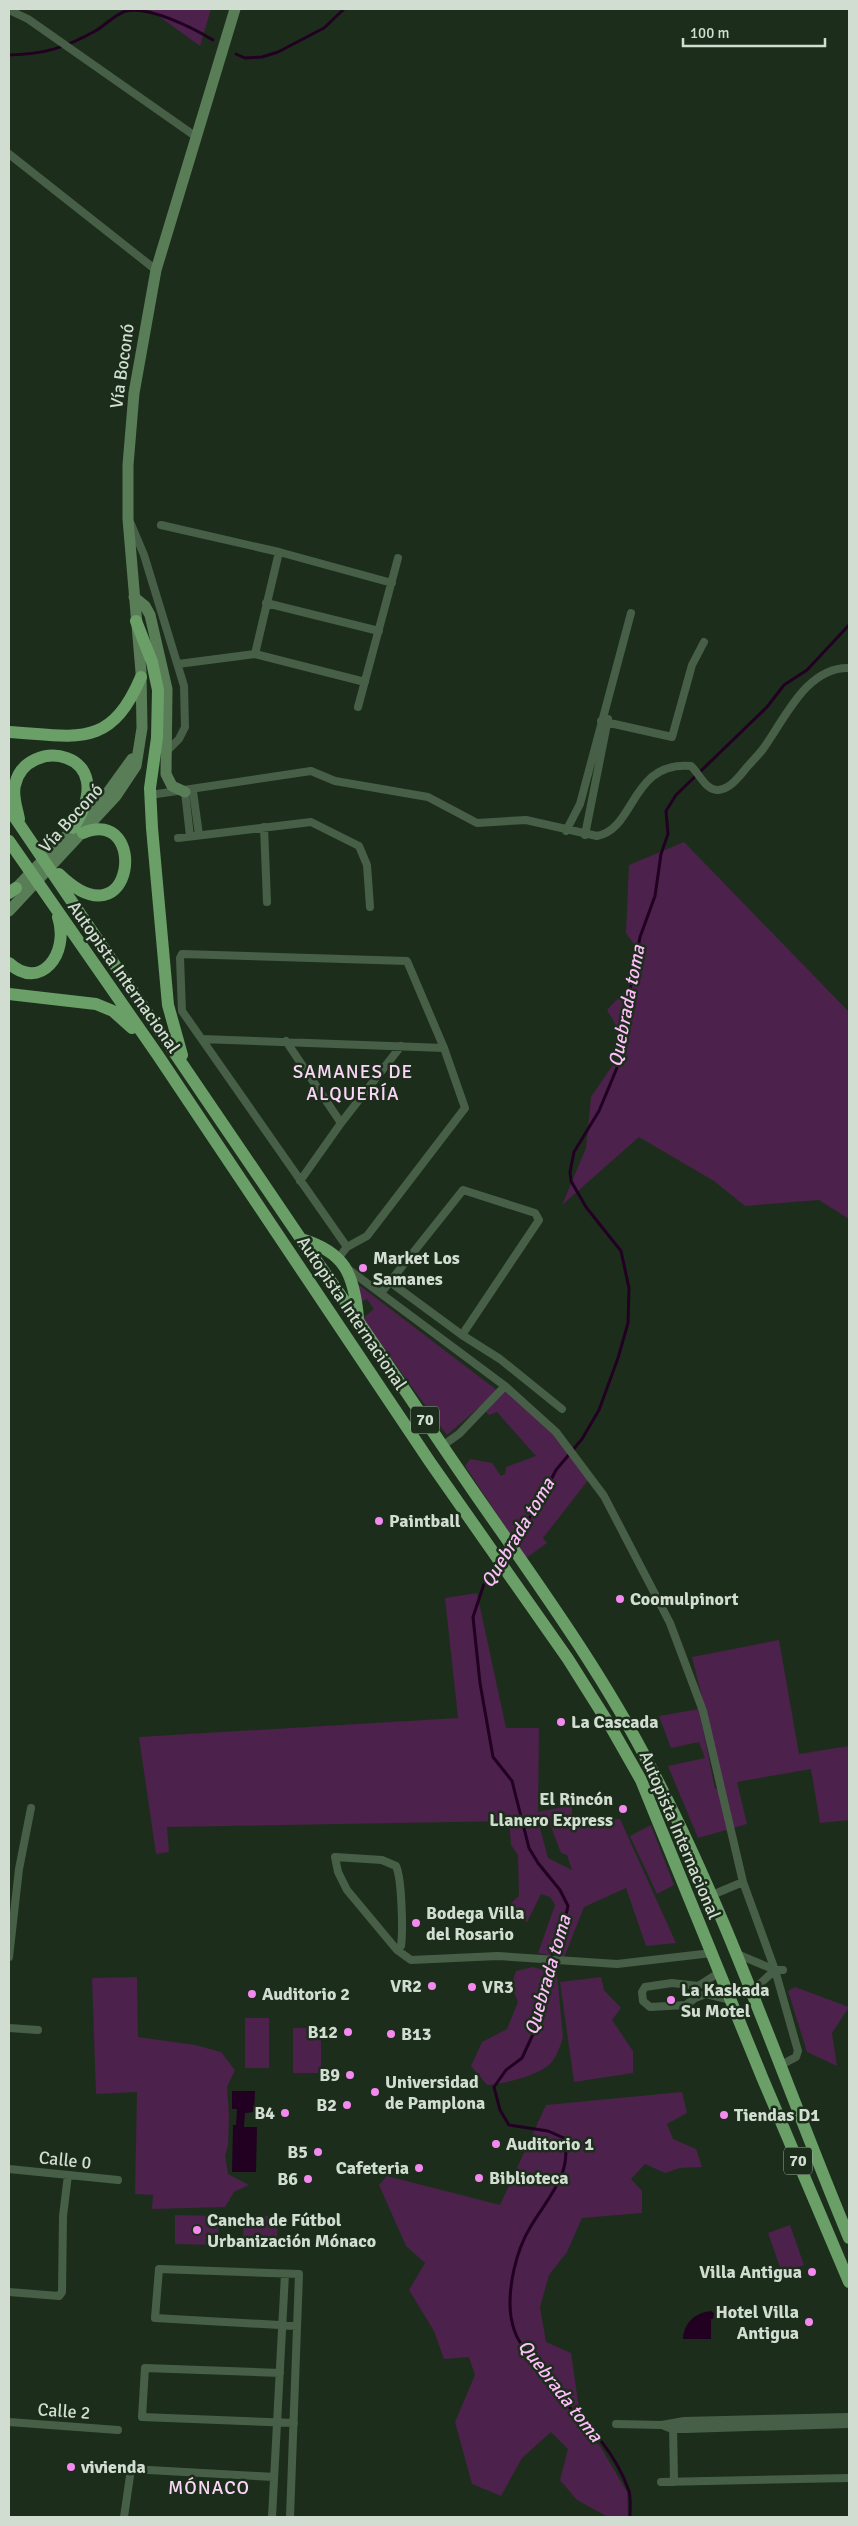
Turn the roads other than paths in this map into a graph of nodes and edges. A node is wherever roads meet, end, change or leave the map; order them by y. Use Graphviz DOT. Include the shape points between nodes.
graph roads {
  1 [pos="19,9"];
  2 [pos="235,9"];
  3 [pos="9,10"];
  4 [pos="28,19"];
  5 [pos="196,136"];
  6 [pos="9,154"];
  7 [pos="156,270"];
  8 [pos="128,519"];
  9 [pos="161,525"];
  10 [pos="279,552"];
  11 [pos="398,558"];
  12 [pos="392,583"];
  13 [pos="134,597"];
  14 [pos="266,603"];
  15 [pos="631,613"];
  16 [pos="136,622"];
  17 [pos="379,631"];
  18 [pos="704,642"];
  19 [pos="255,654"];
  20 [pos="178,664"];
  21 [pos="849,668"];
  22 [pos="141,677"];
  23 [pos="365,682"];
  24 [pos="168,696"];
  25 [pos="185,696"];
  26 [pos="358,707"];
  27 [pos="605,722"];
  28 [pos="9,732"];
  29 [pos="165,754"];
  30 [pos="589,768"];
  31 [pos="598,771"];
  32 [pos="189,791"];
  33 [pos="150,795"];
  34 [pos="9,809"];
  35 [pos="264,827"];
  36 [pos="22,829"];
  37 [pos="566,830"];
  38 [pos="78,831"];
  39 [pos="199,835"];
  40 [pos="585,835"];
  41 [pos="190,836"];
  42 [pos="178,838"];
  43 [pos="12,847"];
  44 [pos="66,887"];
  45 [pos="13,890"];
  46 [pos="267,902"];
  47 [pos="53,905"];
  48 [pos="370,907"];
  49 [pos="9,910"];
  50 [pos="9,963"];
  51 [pos="9,994"];
  52 [pos="202,1039"];
  53 [pos="286,1040"];
  54 [pos="401,1046"];
  55 [pos="444,1048"];
  56 [pos="157,1054"];
  57 [pos="191,1078"];
  58 [pos="341,1123"];
  59 [pos="300,1181"];
  60 [pos="301,1239"];
  61 [pos="344,1257"];
  62 [pos="390,1282"];
  63 [pos="381,1293"];
  64 [pos="358,1321"];
  65 [pos="462,1335"];
  66 [pos="505,1386"];
  67 [pos="562,1409"];
  68 [pos="442,1446"];
  69 [pos="31,1808"];
  70 [pos="743,1882"];
  71 [pos="12,1895"];
  72 [pos="712,1895"];
  73 [pos="397,1950"];
  74 [pos="712,1953"];
  75 [pos="737,1954"];
  76 [pos="9,1957"];
  77 [pos="779,1970"];
  78 [pos="720,1972"];
  79 [pos="692,1986"];
  80 [pos="752,1991"];
  81 [pos="695,1998"];
  82 [pos="732,2001"];
  83 [pos="9,2028"];
  84 [pos="38,2030"];
  85 [pos="781,2064"];
  86 [pos="9,2169"];
  87 [pos="68,2175"];
  88 [pos="118,2180"];
  89 [pos="849,2238"];
  90 [pos="285,2274"];
  91 [pos="849,2282"];
  92 [pos="9,2292"];
  93 [pos="282,2325"];
  94 [pos="298,2326"];
  95 [pos="280,2372"];
  96 [pos="849,2417"];
  97 [pos="9,2422"];
  98 [pos="277,2422"];
  99 [pos="294,2422"];
  100 [pos="616,2424"];
  101 [pos="849,2424"];
  102 [pos="672,2426"];
  103 [pos="118,2430"];
  104 [pos="274,2477"];
  105 [pos="849,2478"];
  106 [pos="661,2482"];
  107 [pos="674,2482"];
  108 [pos="124,2517"];
  109 [pos="272,2517"];
  110 [pos="290,2517"];
  1 -- 4 [label="street"];
  2 -- 5 [label="main road, Vía Boconó"];
  3 -- 4 [label="street"];
  4 -- 5 [label="street"];
  5 -- 7 [label="main road, Vía Boconó"];
  6 -- 7 [label="street"];
  7 -- 8 [label="main road, Vía Boconó" via="134,393 128,465"];
  8 -- 13 [label="main road, Vía Boconó"];
  8 -- 20 [label="street" via="144,555"];
  9 -- 10 [label="street"];
  10 -- 12 [label="street"];
  10 -- 14 [label="street"];
  11 -- 12 [label="street"];
  12 -- 17 [label="street"];
  13 -- 16 [label="main road, Vía Boconó"];
  13 -- 24 [label="main road" via="150,615"];
  14 -- 17 [label="street"];
  14 -- 19 [label="street"];
  15 -- 27 [label="street"];
  16 -- 22 [label="main road, Vía Boconó"];
  16 -- 33 [label="highway" via="152,662 159,698"];
  17 -- 23 [label="street"];
  18 -- 27 [label="street" via="692,665 675,735 669,738"];
  19 -- 20 [label="street"];
  19 -- 23 [label="street"];
  20 -- 25 [label="street"];
  21 -- 40 [label="street" via="827,672 806,688 763,749 732,785 718,790 708,787 691,766 680,765 647,779 623,817 607,834"];
  22 -- 28 [label="highway" via="126,708 117,719 97,732 75,736"];
  22 -- 38 [label="main road, Vía Boconó" via="141,739 128,766"];
  23 -- 26 [label="street"];
  24 -- 25 [label="street"];
  24 -- 29 [label="main road"];
  25 -- 29 [label="street" via="183,734"];
  27 -- 30 [label="street"];
  27 -- 31 [label="street"];
  29 -- 32 [label="main road" via="168,781 174,787"];
  30 -- 31 [label="street"];
  30 -- 37 [label="street" via="580,804"];
  31 -- 40 [label="street"];
  32 -- 33 [label="street"];
  32 -- 37 [label="street" via="311,771 335,781 428,797 477,822 526,820"];
  32 -- 39 [label="street"];
  32 -- 41 [label="street"];
  33 -- 57 [label="highway" via="168,1004 176,1040"];
  34 -- 36 [label="highway, Autopista Internacional / 70"];
  35 -- 39 [label="street"];
  35 -- 46 [label="street"];
  35 -- 48 [label="street" via="311,822 359,846 367,864"];
  36 -- 38 [label="highway" via="14,799 16,780 33,761 55,755 78,765 87,781 87,801"];
  36 -- 44 [label="highway, Autopista Internacional / 70"];
  37 -- 40 [label="street"];
  38 -- 44 [label="highway" via="100,828 116,835 124,852 123,874 116,888 104,895 89,895"];
  38 -- 45 [label="main road, Vía Boconó"];
  38 -- 49 [label="main road, Vía Boconó"];
  39 -- 41 [label="street"];
  41 -- 42 [label="street"];
  43 -- 47 [label="highway, Autopista Internacional / 70"];
  44 -- 57 [label="highway, Autopista Internacional / 70"];
  47 -- 50 [label="highway" via="62,940 56,959 34,972 19,970"];
  47 -- 56 [label="highway, Autopista Internacional / 70"];
  51 -- 56 [label="highway" via="103,1006 122,1018"];
  52 -- 53 [label="street"];
  52 -- 55 [label="street" via="180,1005 182,954 407,961"];
  52 -- 59 [label="street"];
  53 -- 54 [label="street"];
  53 -- 58 [label="street"];
  54 -- 55 [label="street"];
  54 -- 58 [label="street"];
  55 -- 61 [label="street" via="465,1102 464,1112 367,1236"];
  56 -- 74 [label="highway, Autopista Internacional / 70" via="430,1462 597,1703 641,1780"];
  57 -- 60 [label="highway, Autopista Internacional / 70"];
  58 -- 59 [label="street"];
  59 -- 61 [label="street"];
  60 -- 61 [label="highway"];
  60 -- 64 [label="highway, Autopista Internacional / 70"];
  61 -- 63 [label="street"];
  61 -- 64 [label="highway" via="354,1288"];
  62 -- 63 [label="street"];
  62 -- 65 [label="street"];
  62 -- 65 [label="street" via="463,1190 535,1213 539,1220"];
  63 -- 66 [label="street"];
  64 -- 68 [label="highway, Autopista Internacional / 70"];
  65 -- 67 [label="street" via="500,1359"];
  66 -- 68 [label="street" via="459,1434"];
  66 -- 70 [label="street" via="556,1432 604,1496 670,1623 704,1711"];
  68 -- 72 [label="highway, Autopista Internacional / 70" via="613,1700 653,1772"];
  69 -- 71 [label="street"];
  70 -- 72 [label="street"];
  70 -- 77 [label="street"];
  71 -- 76 [label="street"];
  72 -- 75 [label="highway, Autopista Internacional / 70"];
  73 -- 73 [label="street" via="342,1882 335,1857 382,1860 396,1866 402,1937"];
  73 -- 74 [label="street" via="406,1958 417,1961 498,1956 616,1964"];
  74 -- 78 [label="highway, Autopista Internacional / 70"];
  75 -- 77 [label="street"];
  75 -- 80 [label="highway, Autopista Internacional / 70"];
  77 -- 80 [label="street"];
  77 -- 85 [label="street" via="798,2051 796,2057"];
  78 -- 79 [label="street" via="702,1985"];
  78 -- 82 [label="highway, Autopista Internacional / 70"];
  79 -- 81 [label="street"];
  79 -- 81 [label="street" via="672,1983 645,1987 643,2001 650,2007 686,2005"];
  80 -- 85 [label="highway, Autopista Internacional / 70"];
  81 -- 82 [label="street" via="706,1994"];
  82 -- 91 [label="highway, Autopista Internacional / 70"];
  83 -- 84 [label="street"];
  85 -- 89 [label="highway, Autopista Internacional / 70"];
  86 -- 87 [label="street, Calle 0"];
  87 -- 88 [label="street, Calle 0"];
  87 -- 92 [label="street" via="63,2216 62,2292 59,2296"];
  90 -- 93 [label="street"];
  90 -- 93 [label="street" via="159,2269 156,2318"];
  90 -- 94 [label="street" via="299,2274"];
  93 -- 94 [label="street"];
  93 -- 95 [label="street"];
  94 -- 99 [label="street"];
  95 -- 98 [label="street"];
  95 -- 98 [label="street" via="145,2368 142,2417"];
  96 -- 102 [label="street"];
  97 -- 103 [label="street, Calle 2"];
  98 -- 99 [label="street"];
  98 -- 104 [label="street"];
  99 -- 110 [label="street"];
  100 -- 102 [label="street"];
  101 -- 102 [label="street"];
  102 -- 107 [label="street"];
  104 -- 108 [label="street" via="131,2469"];
  104 -- 109 [label="street"];
  105 -- 107 [label="street"];
  106 -- 107 [label="street"];
}
